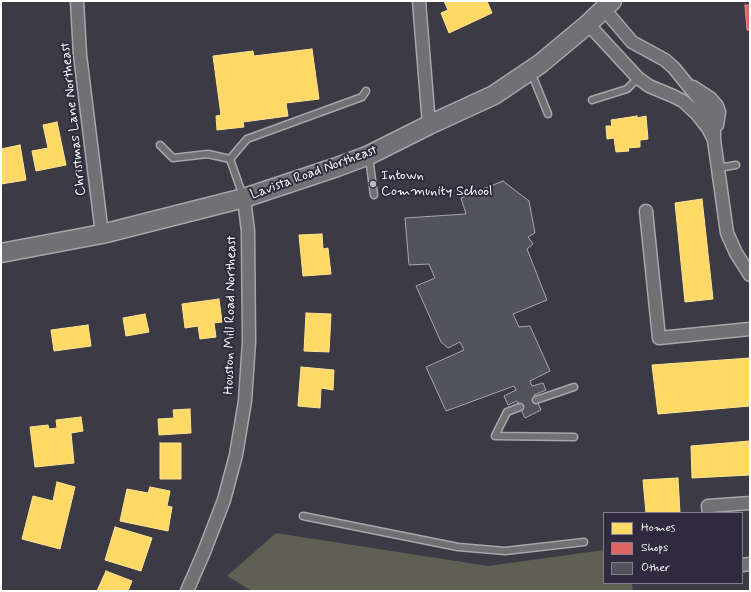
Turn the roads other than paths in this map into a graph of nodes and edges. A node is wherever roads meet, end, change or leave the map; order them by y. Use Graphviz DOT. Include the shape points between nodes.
graph roads {
  1 [pos="77,1"];
  2 [pos="419,1"];
  3 [pos="608,5"];
  4 [pos="588,24"];
  5 [pos="530,70"];
  6 [pos="638,78"];
  7 [pos="366,92"];
  8 [pos="592,100"];
  9 [pos="548,114"];
  10 [pos="429,125"];
  11 [pos="714,140"];
  12 [pos="160,145"];
  13 [pos="369,155"];
  14 [pos="230,159"];
  15 [pos="736,165"];
  16 [pos="718,168"];
  17 [pos="374,195"];
  18 [pos="244,198"];
  19 [pos="646,211"];
  20 [pos="102,234"];
  21 [pos="1,253"];
  22 [pos="750,275"];
  23 [pos="750,329"];
  24 [pos="574,387"];
  25 [pos="536,400"];
  26 [pos="520,407"];
  27 [pos="574,437"];
  28 [pos="750,503"];
  29 [pos="709,512"];
  30 [pos="303,516"];
  31 [pos="584,542"];
  32 [pos="187,591"];
  1 -- 20 [label="street, Christmas Lane Northeast" via="80,55"];
  2 -- 10 [label="street"];
  3 -- 4 [label="main road, Lavista Road Northeast"];
  3 -- 11 [label="street" via="632,42 665,60 674,68 712,115"];
  4 -- 5 [label="main road, Lavista Road Northeast"];
  4 -- 6 [label="street"];
  5 -- 9 [label="lane"];
  5 -- 10 [label="main road, Lavista Road Northeast" via="494,95"];
  6 -- 8 [label="lane" via="627,90"];
  6 -- 11 [label="street" via="649,86 683,101 702,119"];
  7 -- 14 [label="lane" via="362,97 247,139"];
  10 -- 13 [label="main road, Lavista Road Northeast"];
  11 -- 16 [label="street"];
  12 -- 14 [label="lane" via="173,158 208,154"];
  13 -- 17 [label="lane"];
  13 -- 18 [label="main road, Lavista Road Northeast"];
  14 -- 18 [label="lane"];
  15 -- 16 [label="lane"];
  16 -- 22 [label="street" via="727,233"];
  18 -- 20 [label="main road, Lavista Road Northeast"];
  18 -- 32 [label="street, Houston Mill Road Northeast" via="248,231 249,342 245,401 236,455 224,500"];
  19 -- 23 [label="street" via="659,338"];
  20 -- 21 [label="main road, Lavista Road Northeast"];
  24 -- 25 [label="lane"];
  26 -- 27 [label="lane" via="507,412 496,436"];
  28 -- 29 [label="street" via="708,506"];
  30 -- 31 [label="lane" via="458,547 497,551"];
}
